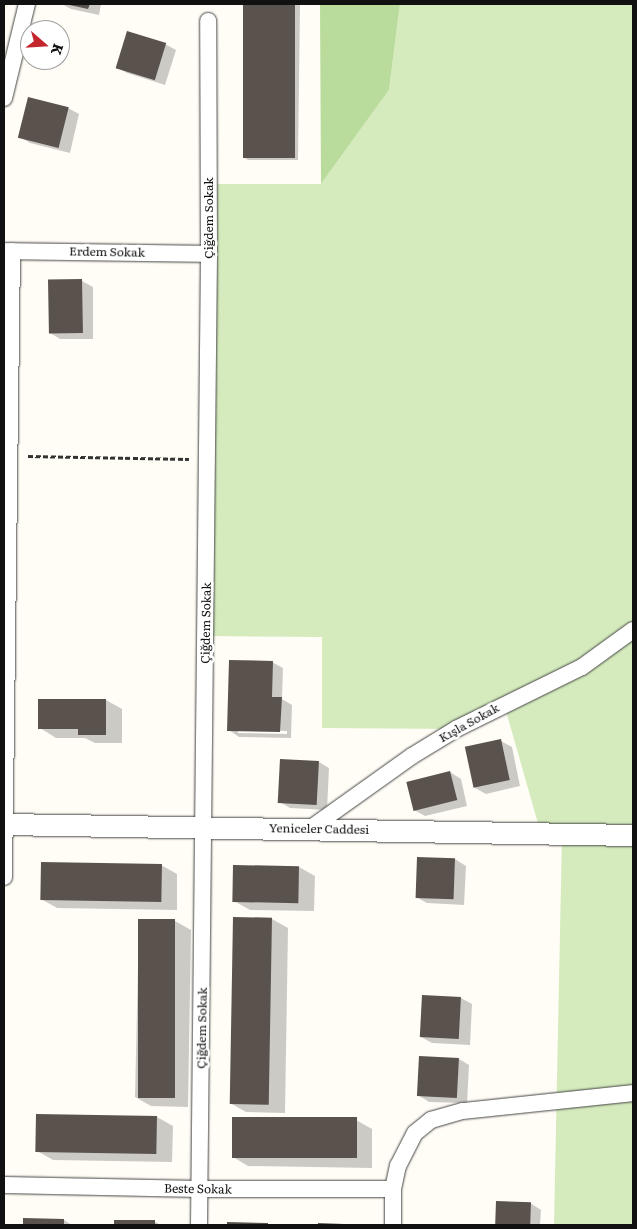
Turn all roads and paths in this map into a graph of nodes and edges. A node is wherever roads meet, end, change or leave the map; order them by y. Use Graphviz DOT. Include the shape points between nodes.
graph roads {
  1 [pos="27,4"];
  2 [pos="208,21"];
  3 [pos="4,98"];
  4 [pos="8,251"];
  5 [pos="210,254"];
  6 [pos="9,456"];
  7 [pos="207,460"];
  8 [pos="633,630"];
  9 [pos="4,824"];
  10 [pos="204,827"];
  11 [pos="311,828"];
  12 [pos="633,835"];
  13 [pos="4,877"];
  14 [pos="633,1093"];
  15 [pos="4,1185"];
  16 [pos="200,1189"];
  17 [pos="393,1189"];
  18 [pos="199,1225"];
  19 [pos="393,1225"];
  1 -- 3 [label="street"];
  2 -- 5 [label="street, Çiğdem Sokak"];
  4 -- 5 [label="street, Erdem Sokak"];
  4 -- 6 [label="street"];
  5 -- 7 [label="street, Çiğdem Sokak"];
  6 -- 7 [label="path"];
  6 -- 9 [label="street"];
  7 -- 10 [label="street, Çiğdem Sokak"];
  8 -- 11 [label="street, Kışla Sokak" via="582,667 456,728"];
  9 -- 10 [label="street, Yeniceler Caddesi"];
  9 -- 13 [label="street"];
  10 -- 11 [label="street, Yeniceler Caddesi"];
  10 -- 16 [label="street, Çiğdem Sokak"];
  11 -- 12 [label="street, Yeniceler Caddesi"];
  14 -- 17 [label="street" via="463,1112 431,1120 415,1133 404,1150"];
  15 -- 16 [label="street, Beste Sokak"];
  16 -- 17 [label="street, Beste Sokak"];
  16 -- 18 [label="street, Çiğdem Sokak"];
  17 -- 19 [label="street"];
}
